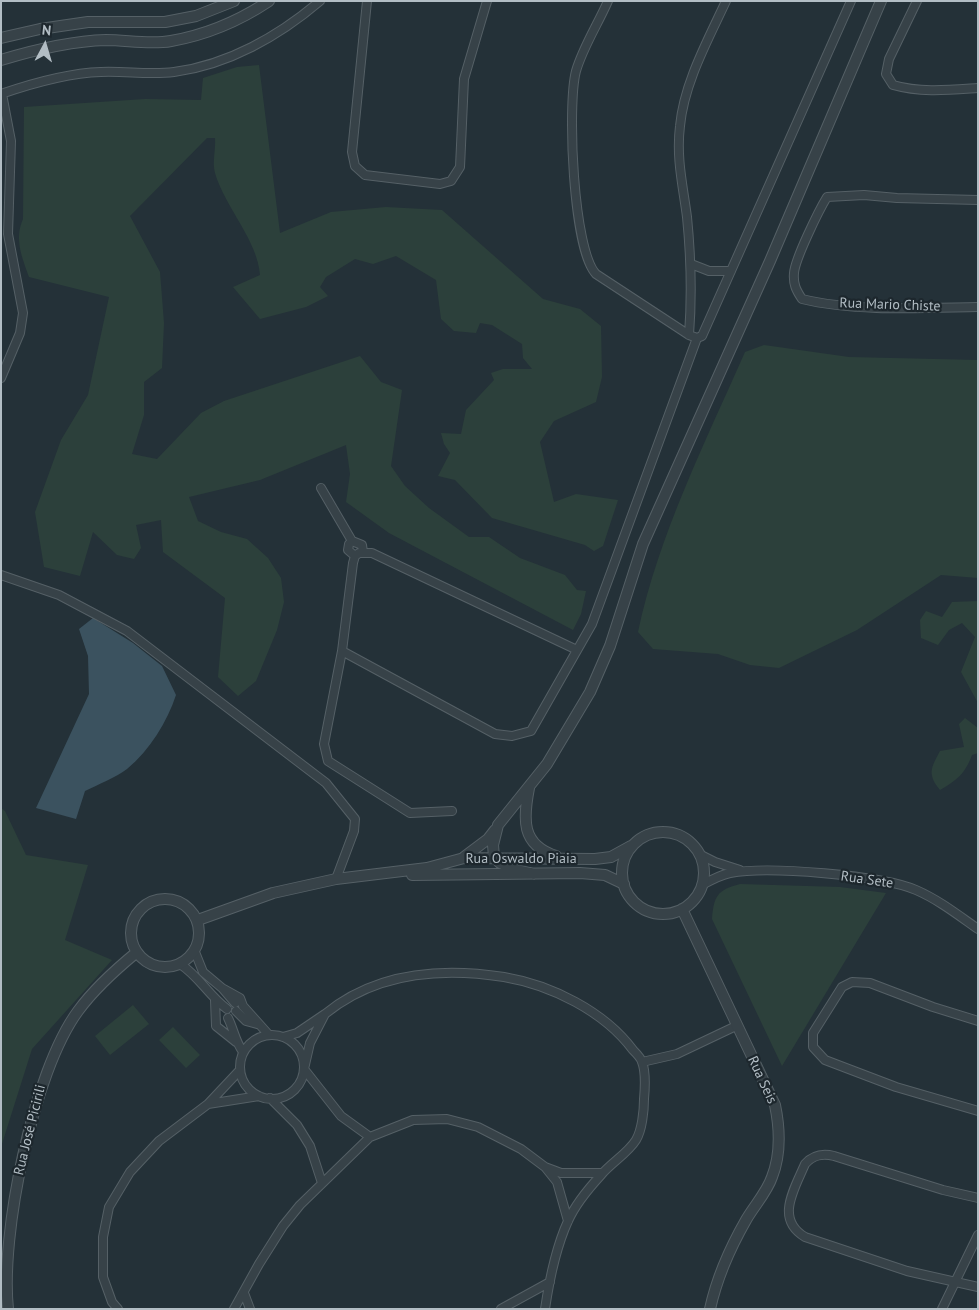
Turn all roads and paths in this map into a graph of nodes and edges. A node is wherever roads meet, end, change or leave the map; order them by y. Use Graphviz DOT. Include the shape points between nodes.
graph roads {
  1 [pos="234,1"];
  2 [pos="269,1"];
  3 [pos="320,1"];
  4 [pos="368,1"];
  5 [pos="487,1"];
  6 [pos="608,1"];
  7 [pos="726,1"];
  8 [pos="851,1"];
  9 [pos="881,1"];
  10 [pos="916,1"];
  11 [pos="1,38"];
  12 [pos="1,60"];
  13 [pos="978,88"];
  14 [pos="2,94"];
  15 [pos="978,200"];
  16 [pos="4,219"];
  17 [pos="691,264"];
  18 [pos="731,270"];
  19 [pos="978,307"];
  20 [pos="688,335"];
  21 [pos="697,338"];
  22 [pos="1,378"];
  23 [pos="321,488"];
  24 [pos="352,541"];
  25 [pos="363,552"];
  26 [pos="355,556"];
  27 [pos="1,575"];
  28 [pos="577,650"];
  29 [pos="342,651"];
  30 [pos="529,785"];
  31 [pos="452,811"];
  32 [pos="498,825"];
  33 [pos="632,846"];
  34 [pos="700,854"];
  35 [pos="494,856"];
  36 [pos="464,858"];
  37 [pos="570,859"];
  38 [pos="745,871"];
  39 [pos="380,874"];
  40 [pos="534,874"];
  41 [pos="336,879"];
  42 [pos="624,884"];
  43 [pos="702,885"];
  44 [pos="682,909"];
  45 [pos="198,920"];
  46 [pos="978,930"];
  47 [pos="136,952"];
  48 [pos="195,952"];
  49 [pos="180,964"];
  50 [pos="222,988"];
  51 [pos="215,1000"];
  52 [pos="227,1009"];
  53 [pos="325,1014"];
  54 [pos="228,1018"];
  55 [pos="978,1021"];
  56 [pos="257,1024"];
  57 [pos="736,1026"];
  58 [pos="269,1035"];
  59 [pos="284,1037"];
  60 [pos="236,1042"];
  61 [pos="243,1052"];
  62 [pos="642,1062"];
  63 [pos="304,1069"];
  64 [pos="240,1070"];
  65 [pos="259,1096"];
  66 [pos="270,1098"];
  67 [pos="208,1104"];
  68 [pos="978,1111"];
  69 [pos="370,1137"];
  70 [pos="545,1167"];
  71 [pos="602,1173"];
  72 [pos="322,1183"];
  73 [pos="978,1198"];
  74 [pos="568,1221"];
  75 [pos="978,1235"];
  76 [pos="550,1282"];
  77 [pos="953,1283"];
  78 [pos="978,1287"];
  79 [pos="244,1293"];
  80 [pos="8,1309"];
  81 [pos="118,1309"];
  82 [pos="234,1309"];
  83 [pos="250,1309"];
  84 [pos="501,1309"];
  85 [pos="544,1309"];
  86 [pos="710,1309"];
  87 [pos="942,1309"];
  1 -- 11 [label="street" via="196,16 165,22 88,22"];
  2 -- 12 [label="street" via="227,24 168,42 104,40"];
  3 -- 14 [label="street" via="266,39 212,62 174,72 75,75"];
  4 -- 5 [label="street" via="352,152 354,166 365,175 440,184 451,181 460,168 464,78"];
  6 -- 20 [label="street" via="576,71 572,101 576,188 585,254 596,274"];
  7 -- 17 [label="street" via="682,108 678,163"];
  8 -- 18 [label="street"];
  9 -- 30 [label="street" via="766,270 643,544 602,666 562,741"];
  10 -- 13 [label="street" via="889,59 886,74 892,85 909,90 934,91"];
  14 -- 16 [label="street" via="11,141"];
  15 -- 19 [label="street, Rua Mario Chiste" via="864,195 827,197 794,271 794,288 802,298 819,302 908,308"];
  16 -- 22 [label="street" via="23,313 20,333"];
  17 -- 18 [label="street" via="709,272"];
  17 -- 20 [label="street"];
  18 -- 21 [label="street" via="702,336"];
  20 -- 21 [label="street"];
  21 -- 28 [label="street" via="592,624"];
  23 -- 24 [label="street"];
  24 -- 25 [label="street" via="362,545"];
  24 -- 26 [label="street" via="348,550"];
  25 -- 26 [label="street"];
  25 -- 28 [label="street"];
  26 -- 29 [label="street"];
  27 -- 41 [label="street" via="59,595 127,630 326,782 355,819 354,831"];
  28 -- 29 [label="street" via="531,731 512,736 495,734"];
  29 -- 31 [label="street" via="324,744 328,761 410,813"];
  30 -- 32 [label="street"];
  30 -- 37 [label="street" via="524,818 529,835 545,852"];
  32 -- 35 [label="street"];
  32 -- 36 [label="street" via="488,839"];
  33 -- 34 [label="street" via="651,834 667,832 683,837"];
  33 -- 37 [label="street, Rua Oswaldo Piaia" via="611,857"];
  33 -- 42 [label="street" via="624,861"];
  34 -- 38 [label="street, Rua Sete"];
  34 -- 43 [label="street" via="704,869"];
  35 -- 36 [label="street, Rua Oswaldo Piaia"];
  35 -- 37 [label="street, Rua Oswaldo Piaia"];
  35 -- 40 [label="street" via="500,863"];
  36 -- 39 [label="street, Rua Oswaldo Piaia" via="427,868"];
  38 -- 43 [label="street, Rua Sete" via="728,873"];
  38 -- 46 [label="street, Rua Sete" via="845,876 901,885 929,896"];
  39 -- 40 [label="street, Rua Oswaldo Piaia"];
  39 -- 41 [label="street, Rua Oswaldo Piaia"];
  40 -- 42 [label="street, Rua Oswaldo Piaia" via="605,875"];
  41 -- 45 [label="street, Rua Oswaldo Piaia" via="273,893"];
  42 -- 44 [label="street" via="631,898 651,912 667,914"];
  43 -- 44 [label="street" via="695,899"];
  44 -- 57 [label="street, Rua Seis"];
  45 -- 47 [label="street" via="186,906 175,900 163,899 142,906 131,930"];
  45 -- 48 [label="street" via="199,938"];
  47 -- 49 [label="street" via="158,967"];
  47 -- 80 [label="street, Rua José Picirili" via="77,1012 43,1078 5,1248"];
  48 -- 49 [label="street"];
  48 -- 50 [label="street" via="204,972"];
  49 -- 51 [label="street" via="194,973"];
  50 -- 56 [label="street" via="240,998"];
  50 -- 56 [label="street" via="246,1021"];
  51 -- 52 [label="street"];
  51 -- 60 [label="street" via="216,1026"];
  53 -- 59 [label="street" via="297,1033"];
  53 -- 62 [label="street" via="362,989 402,976 472,972 521,980 583,1007 608,1022"];
  53 -- 63 [label="street" via="310,1043"];
  54 -- 60 [label="street"];
  55 -- 68 [label="street" via="870,983 857,982 842,987 812,1038 816,1052 825,1060 896,1087"];
  56 -- 58 [label="street"];
  57 -- 62 [label="street" via="677,1054"];
  57 -- 86 [label="street, Rua Seis" via="775,1105 779,1142 771,1180 728,1255"];
  58 -- 59 [label="street"];
  58 -- 61 [label="street" via="253,1041"];
  59 -- 63 [label="street" via="299,1050"];
  60 -- 61 [label="street"];
  61 -- 64 [label="street"];
  62 -- 71 [label="street" via="644,1110 636,1140"];
  63 -- 66 [label="street" via="296,1087 280,1097"];
  63 -- 69 [label="street" via="340,1116"];
  64 -- 65 [label="street" via="250,1090"];
  64 -- 67 [label="street"];
  65 -- 66 [label="street"];
  65 -- 67 [label="street"];
  66 -- 72 [label="street" via="297,1126 310,1146"];
  67 -- 81 [label="street" via="159,1141 130,1172 109,1207 103,1237 103,1277"];
  69 -- 70 [label="street" via="413,1120 447,1119 478,1127 502,1138"];
  69 -- 72 [label="street"];
  70 -- 71 [label="street" via="561,1173"];
  70 -- 74 [label="street" via="556,1182"];
  71 -- 74 [label="street"];
  72 -- 79 [label="street" via="283,1226"];
  73 -- 77 [label="street" via="822,1154 805,1164 789,1206 789,1222 805,1237"];
  74 -- 76 [label="street"];
  75 -- 77 [label="street"];
  76 -- 84 [label="street"];
  76 -- 85 [label="street"];
  77 -- 78 [label="street"];
  77 -- 87 [label="street"];
  79 -- 82 [label="street"];
  79 -- 83 [label="street"];
}
